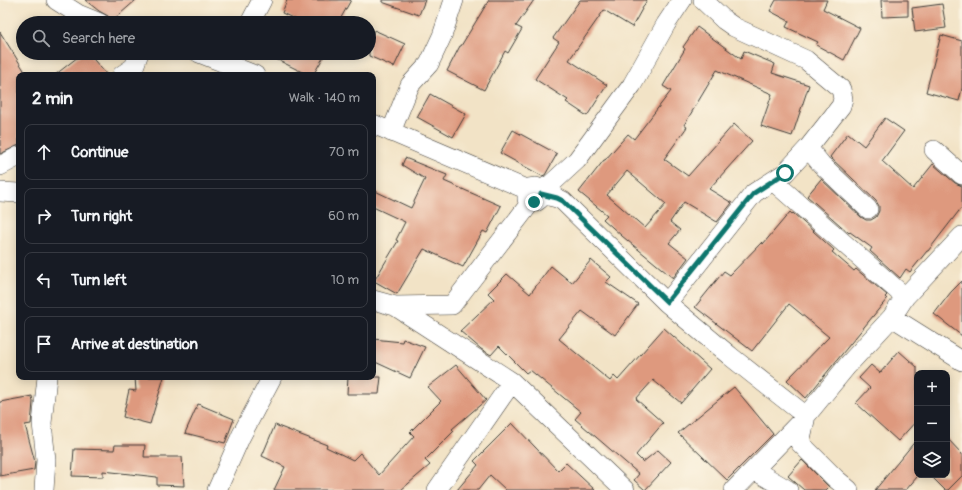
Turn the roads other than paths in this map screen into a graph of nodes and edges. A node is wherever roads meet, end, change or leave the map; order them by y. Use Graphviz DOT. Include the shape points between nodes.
graph roads {
  1 [pos="56,0"];
  2 [pos="262,0"];
  3 [pos="454,0"];
  4 [pos="682,0"];
  5 [pos="703,0"];
  6 [pos="83,16"];
  7 [pos="254,16"];
  8 [pos="136,60"];
  9 [pos="234,60"];
  10 [pos="126,72"];
  11 [pos="251,72"];
  12 [pos="376,125"];
  13 [pos="391,132"];
  14 [pos="808,148"];
  15 [pos="934,150"];
  16 [pos="16,158"];
  17 [pos="0,166"];
  18 [pos="962,175"];
  19 [pos="773,182"];
  20 [pos="0,192"];
  21 [pos="16,193"];
  22 [pos="535,194"];
  23 [pos="868,209"];
  24 [pos="962,236"];
  25 [pos="905,296"];
  26 [pos="376,301"];
  27 [pos="667,302"];
  28 [pos="395,306"];
  29 [pos="892,317"];
  30 [pos="962,361"];
  31 [pos="47,380"];
  32 [pos="270,380"];
  33 [pos="512,382"];
  34 [pos="806,416"];
  35 [pos="754,470"];
  36 [pos="44,490"];
  37 [pos="217,490"];
  38 [pos="437,490"];
  39 [pos="624,490"];
  40 [pos="734,490"];
  41 [pos="788,490"];
  42 [pos="849,490"];
  1 -- 6 [label="street"];
  2 -- 7 [label="street"];
  3 -- 13 [label="street" via="429,64 410,85"];
  4 -- 22 [label="street" via="632,85 577,160 551,184"];
  5 -- 14 [label="street" via="734,27 806,60 841,89 841,106"];
  8 -- 10 [label="street" via="134,67"];
  9 -- 11 [label="street"];
  12 -- 13 [label="street"];
  13 -- 22 [label="street"];
  14 -- 19 [label="street"];
  14 -- 23 [label="street"];
  15 -- 18 [label="street"];
  16 -- 17 [label="street"];
  19 -- 25 [label="street"];
  19 -- 27 [label="street" via="754,193"];
  20 -- 21 [label="street"];
  22 -- 27 [label="street" via="563,201"];
  22 -- 28 [label="street" via="452,305"];
  24 -- 25 [label="street"];
  25 -- 29 [label="street"];
  26 -- 28 [label="street"];
  27 -- 34 [label="street"];
  28 -- 33 [label="street"];
  29 -- 30 [label="street"];
  29 -- 34 [label="street"];
  31 -- 36 [label="street" via="42,423 46,460"];
  32 -- 37 [label="street" via="241,436"];
  33 -- 38 [label="street"];
  33 -- 39 [label="street"];
  34 -- 35 [label="street"];
  34 -- 42 [label="street" via="800,443"];
  35 -- 40 [label="street"];
  35 -- 41 [label="street"];
}
